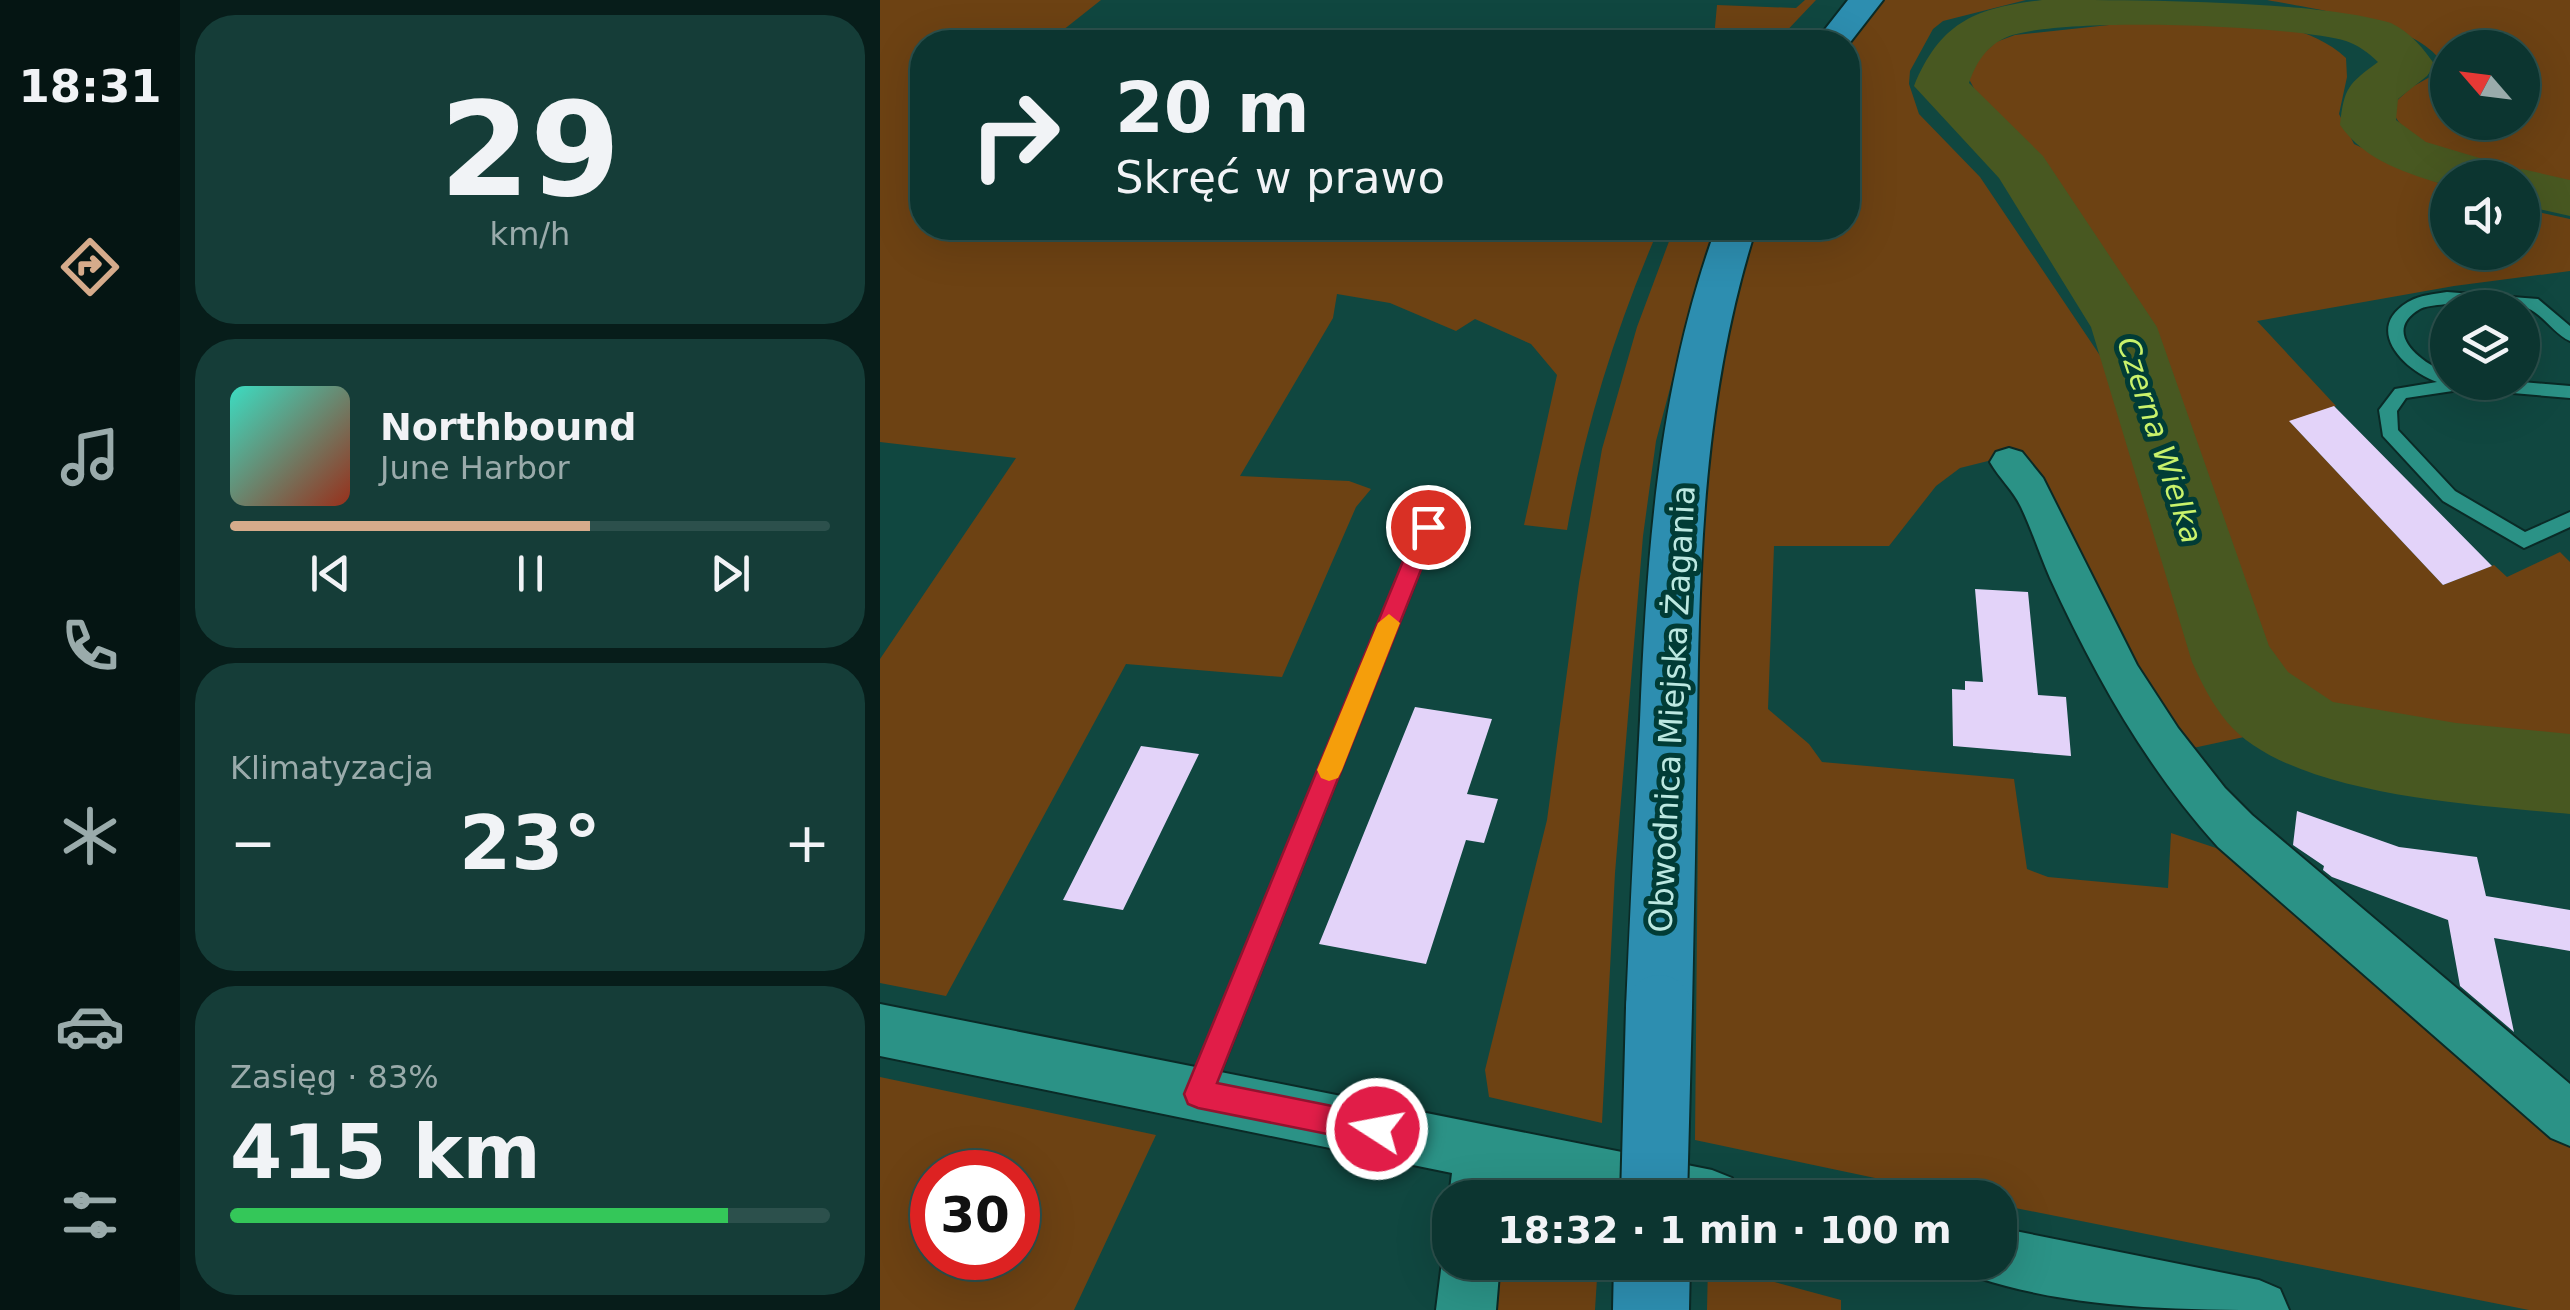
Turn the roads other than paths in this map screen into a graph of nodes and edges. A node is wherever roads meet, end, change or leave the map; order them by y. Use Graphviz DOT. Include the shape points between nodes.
graph roads {
  1 [pos="1866,0"];
  2 [pos="1842,30"];
  3 [pos="1732,240"];
  4 [pos="2430,300"];
  5 [pos="2540,309"];
  6 [pos="2570,335"];
  7 [pos="2430,371"];
  8 [pos="2430,388"];
  9 [pos="2540,390"];
  10 [pos="2570,392"];
  11 [pos="2009,462"];
  12 [pos="2570,519"];
  13 [pos="1428,527"];
  14 [pos="880,1030"];
  15 [pos="1198,1094"];
  16 [pos="2570,1118"];
  17 [pos="1480,1174"];
  18 [pos="1538,1180"];
  19 [pos="1654,1180"];
  20 [pos="2017,1260"];
  21 [pos="1469,1280"];
  22 [pos="1651,1280"];
  23 [pos="1466,1310"];
  24 [pos="1650,1310"];
  25 [pos="2259,1310"];
  1 -- 2 [label="main road"];
  3 -- 19 [label="main road, Obwodnica Miejska Żagania, bridge" via="1700,356 1673,574"];
  4 -- 7 [label="lane" via="2411,307 2398,323 2397,340 2415,364"];
  5 -- 6 [label="lane"];
  8 -- 12 [label="lane" via="2401,393 2388,410 2389,432 2449,496 2524,541"];
  9 -- 10 [label="lane"];
  11 -- 16 [label="street" via="2041,502 2090,617 2186,779 2235,831"];
  13 -- 15 [label="lane"];
  14 -- 15 [label="street"];
  15 -- 17 [label="street"];
  17 -- 18 [label="street"];
  20 -- 25 [label="street"];
  21 -- 23 [label="street"];
  22 -- 24 [label="main road"];
}
